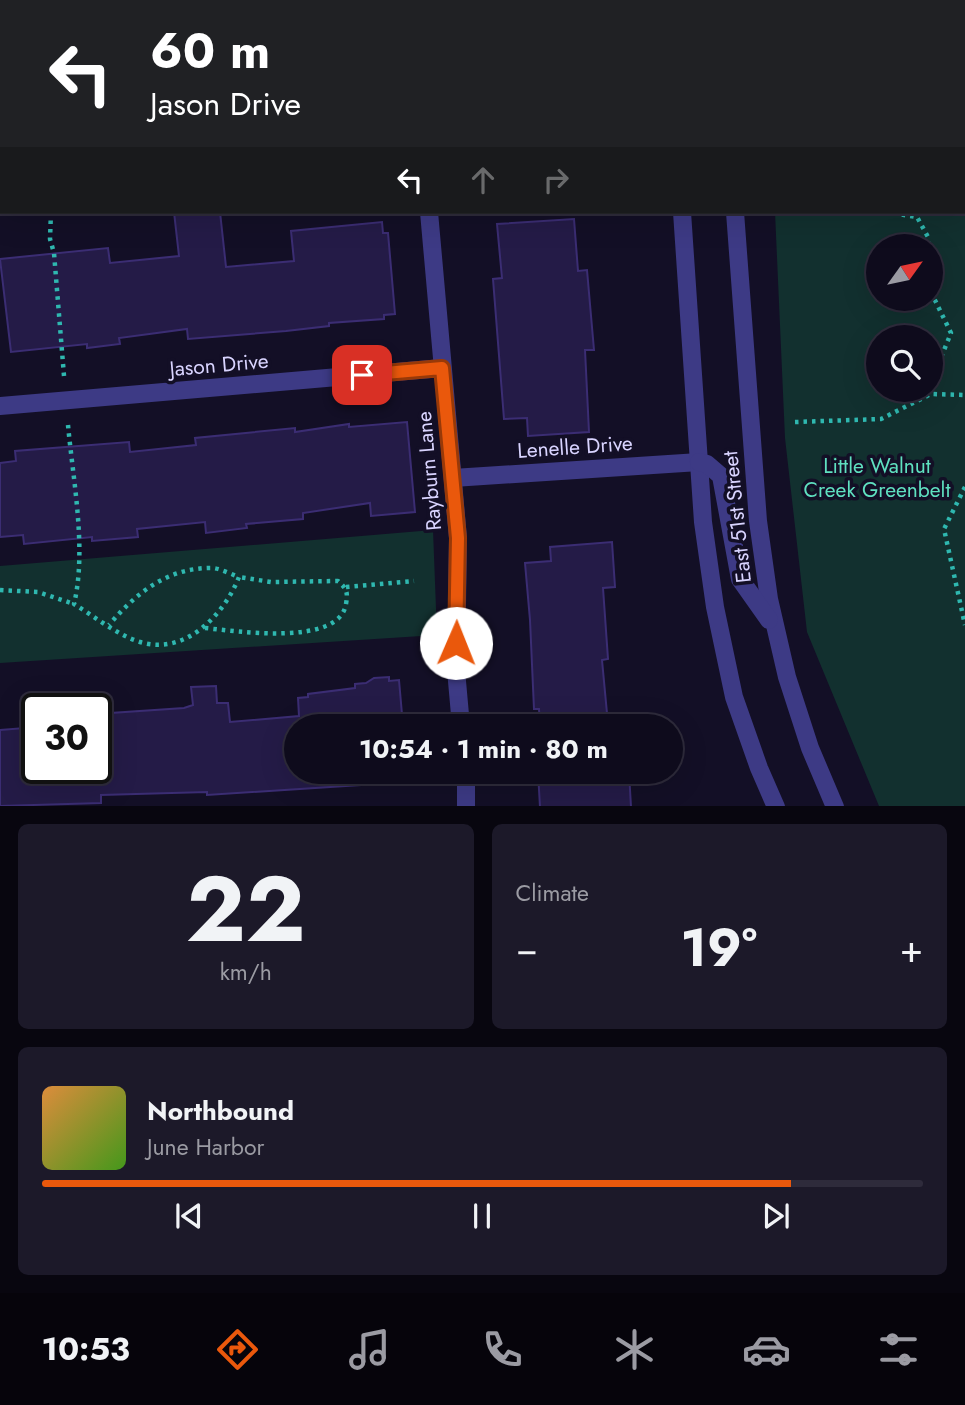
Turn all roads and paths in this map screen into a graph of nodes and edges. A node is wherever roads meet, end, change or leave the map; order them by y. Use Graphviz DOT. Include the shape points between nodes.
graph roads {
  1 [pos="51,214"];
  2 [pos="429,214"];
  3 [pos="682,214"];
  4 [pos="735,214"];
  5 [pos="898,214"];
  6 [pos="926,234"];
  7 [pos="941,312"];
  8 [pos="943,353"];
  9 [pos="442,368"];
  10 [pos="64,376"];
  11 [pos="943,394"];
  12 [pos="965,395"];
  13 [pos="915,402"];
  14 [pos="0,406"];
  15 [pos="795,422"];
  16 [pos="68,423"];
  17 [pos="699,462"];
  18 [pos="453,478"];
  19 [pos="965,487"];
  20 [pos="239,577"];
  21 [pos="414,581"];
  22 [pos="346,587"];
  23 [pos="0,590"];
  24 [pos="74,604"];
  25 [pos="109,625"];
  26 [pos="965,625"];
  27 [pos="204,627"];
  28 [pos="775,628"];
  29 [pos="460,714"];
  30 [pos="466,784"];
  31 [pos="466,806"];
  32 [pos="776,806"];
  33 [pos="835,806"];
  1 -- 10 [label="path"];
  2 -- 9 [label="street, Rayburn Lane"];
  3 -- 17 [label="street, East 51st Street"];
  4 -- 28 [label="street, East 51st Street" via="758,521"];
  5 -- 6 [label="path" via="917,217"];
  7 -- 8 [label="path" via="951,333"];
  9 -- 14 [label="street, Jason Drive"];
  9 -- 18 [label="street, Rayburn Lane"];
  11 -- 12 [label="path"];
  13 -- 15 [label="path" via="881,419"];
  16 -- 24 [label="path" via="80,559"];
  17 -- 18 [label="street, Lenelle Drive"];
  17 -- 28 [label="street" via="721,476 740,579"];
  17 -- 32 [label="street, East 51st Street" via="715,607 734,697"];
  18 -- 29 [label="street, Rayburn Lane"];
  19 -- 26 [label="path" via="944,529"];
  20 -- 22 [label="path" via="271,582 324,579"];
  20 -- 25 [label="path" via="214,568 163,578 142,591"];
  20 -- 27 [label="path" via="219,612"];
  21 -- 22 [label="path"];
  22 -- 27 [label="path" via="345,609 324,628 246,633"];
  23 -- 24 [label="path" via="38,592"];
  24 -- 25 [label="path"];
  25 -- 27 [label="path" via="140,642 162,645"];
  28 -- 33 [label="street, East 51st Street" via="810,748"];
  30 -- 31 [label="street"];
}
